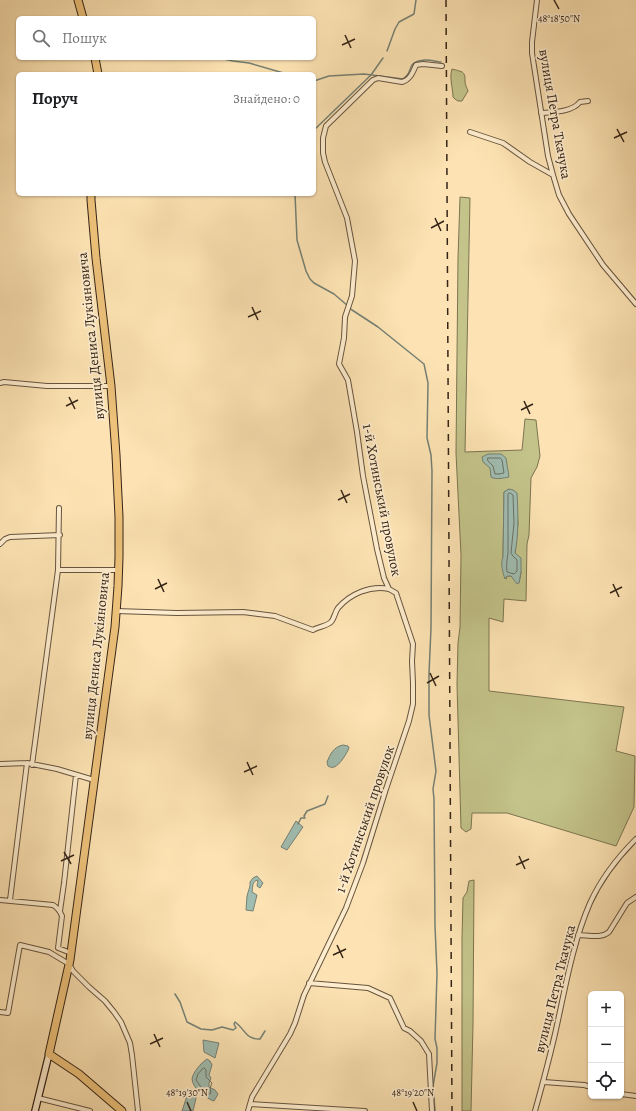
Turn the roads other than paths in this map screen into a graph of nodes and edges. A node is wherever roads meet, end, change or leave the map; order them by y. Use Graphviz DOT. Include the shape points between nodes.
graph roads {
  1 [pos="78,0"];
  2 [pos="537,0"];
  3 [pos="82,16"];
  4 [pos="95,60"];
  5 [pos="442,66"];
  6 [pos="98,72"];
  7 [pos="588,101"];
  8 [pos="541,113"];
  9 [pos="470,132"];
  10 [pos="553,175"];
  11 [pos="91,196"];
  12 [pos="636,304"];
  13 [pos="0,383"];
  14 [pos="110,386"];
  15 [pos="59,508"];
  16 [pos="60,535"];
  17 [pos="0,544"];
  18 [pos="58,570"];
  19 [pos="119,570"];
  20 [pos="389,589"];
  21 [pos="116,611"];
  22 [pos="0,764"];
  23 [pos="27,764"];
  24 [pos="32,765"];
  25 [pos="76,775"];
  26 [pos="94,780"];
  27 [pos="636,838"];
  28 [pos="636,896"];
  29 [pos="0,900"];
  30 [pos="10,900"];
  31 [pos="60,911"];
  32 [pos="578,935"];
  33 [pos="71,953"];
  34 [pos="69,964"];
  35 [pos="309,983"];
  36 [pos="0,1012"];
  37 [pos="49,1054"];
  38 [pos="544,1082"];
  39 [pos="588,1086"];
  40 [pos="624,1094"];
  41 [pos="636,1096"];
  42 [pos="38,1098"];
  43 [pos="250,1104"];
  44 [pos="35,1111"];
  45 [pos="90,1111"];
  46 [pos="122,1111"];
  47 [pos="138,1111"];
  48 [pos="248,1111"];
  49 [pos="365,1111"];
  50 [pos="432,1111"];
  51 [pos="535,1111"];
  1 -- 3 [label="highway"];
  2 -- 8 [label="street, вулиця Петра Ткачука" via="532,53"];
  4 -- 6 [label="highway"];
  5 -- 20 [label="street, 1-й Хотинський провулок" via="416,65 410,77 402,82 378,78 373,80 326,126 323,138 325,162 347,218 355,261 352,296 345,317 339,364 348,380 377,549"];
  7 -- 8 [label="street" via="562,110"];
  8 -- 10 [label="street, вулиця Петра Ткачука"];
  9 -- 10 [label="street" via="503,143"];
  10 -- 12 [label="street, вулиця Петра Ткачука" via="559,195 573,220 603,265"];
  11 -- 14 [label="highway, вулиця Дениса Лукіяновича"];
  13 -- 14 [label="street"];
  14 -- 19 [label="highway, вулиця Дениса Лукіяновича" via="119,517"];
  15 -- 16 [label="street"];
  16 -- 17 [label="street" via="10,537"];
  16 -- 18 [label="street"];
  18 -- 19 [label="street"];
  18 -- 24 [label="street"];
  19 -- 21 [label="highway, вулиця Дениса Лукіяновича"];
  20 -- 21 [label="street" via="373,588 356,594 338,608 330,623 313,630 274,616 243,612"];
  20 -- 35 [label="street, 1-й Хотинський провулок" via="396,594 413,644 413,704 363,863 346,908"];
  21 -- 26 [label="highway, вулиця Дениса Лукіяновича"];
  22 -- 23 [label="street"];
  23 -- 24 [label="street"];
  23 -- 30 [label="street"];
  24 -- 25 [label="street"];
  25 -- 26 [label="street"];
  25 -- 31 [label="street"];
  26 -- 33 [label="highway, вулиця Дениса Лукіяновича"];
  27 -- 32 [label="street, вулиця Петра Ткачука" via="606,875 591,901"];
  28 -- 32 [label="street" via="627,903 605,935"];
  29 -- 30 [label="street"];
  30 -- 31 [label="street" via="52,905"];
  31 -- 33 [label="street" via="62,916 58,948"];
  32 -- 38 [label="street, вулиця Петра Ткачука" via="570,959"];
  33 -- 34 [label="highway, вулиця Дениса Лукіяновича"];
  34 -- 36 [label="street" via="49,952 20,945 8,1014"];
  34 -- 37 [label="highway, вулиця Дениса Лукіяновича"];
  34 -- 47 [label="street" via="73,971 105,1001 126,1032 132,1055"];
  35 -- 43 [label="street, 1-й Хотинський провулок" via="290,1034"];
  35 -- 50 [label="street" via="368,988 390,998 404,1028 421,1041 429,1054"];
  37 -- 42 [label="main road"];
  37 -- 46 [label="highway" via="79,1074"];
  38 -- 39 [label="street"];
  38 -- 51 [label="street, вулиця Петра Ткачука"];
  40 -- 41 [label="street"];
  42 -- 44 [label="main road"];
  42 -- 45 [label="street"];
  43 -- 48 [label="street, 1-й Хотинський провулок"];
  43 -- 49 [label="street"];
}
